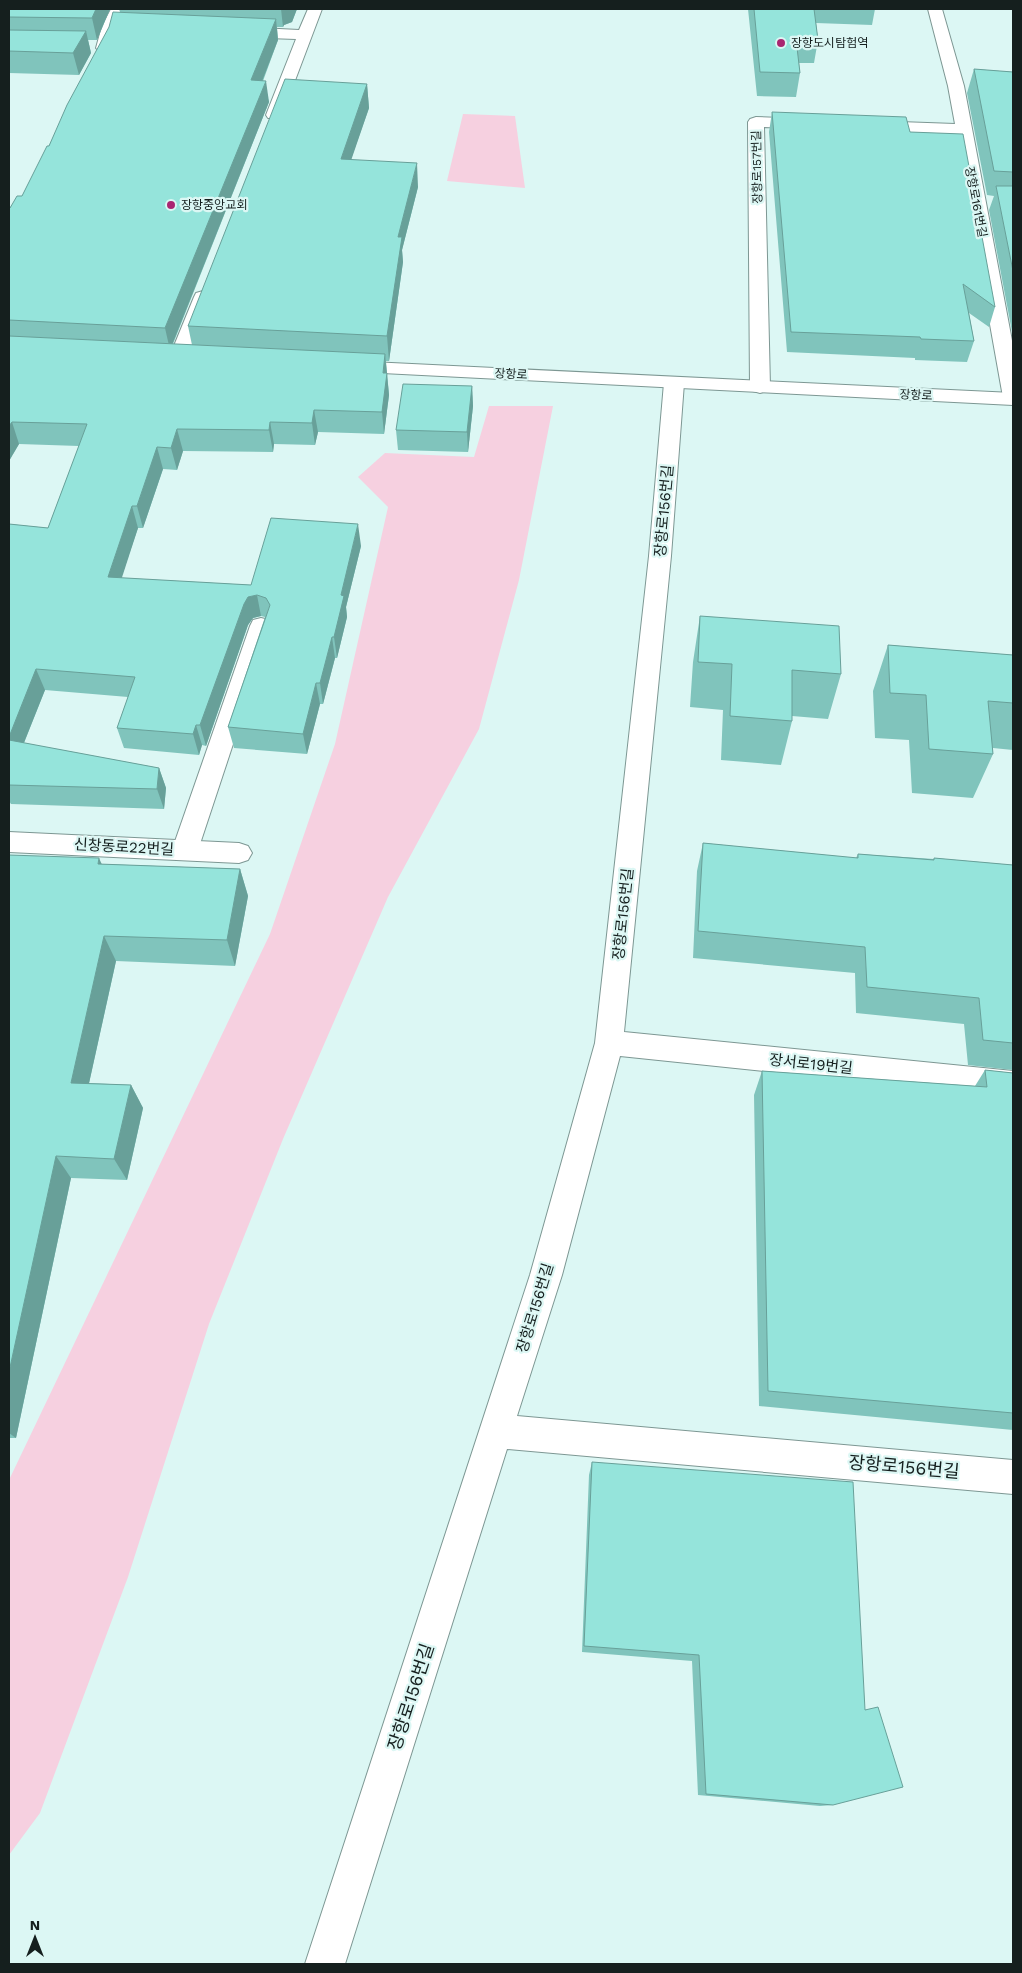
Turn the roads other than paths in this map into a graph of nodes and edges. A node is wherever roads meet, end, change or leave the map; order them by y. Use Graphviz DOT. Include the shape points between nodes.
graph roads {
  1 [pos="118,9"];
  2 [pos="315,9"];
  3 [pos="934,9"];
  4 [pos="110,26"];
  5 [pos="129,27"];
  6 [pos="231,32"];
  7 [pos="306,35"];
  8 [pos="85,47"];
  9 [pos="104,47"];
  10 [pos="95,64"];
  11 [pos="956,86"];
  12 [pos="975,87"];
  13 [pos="825,124"];
  14 [pos="854,125"];
  15 [pos="962,129"];
  16 [pos="267,132"];
  17 [pos="976,202"];
  18 [pos="995,203"];
  19 [pos="208,286"];
  20 [pos="199,359"];
  21 [pos="336,366"];
  22 [pos="674,383"];
  23 [pos="760,387"];
  24 [pos="1013,398"];
  25 [pos="261,626"];
  26 [pos="9,842"];
  27 [pos="185,850"];
  28 [pos="239,853"];
  29 [pos="609,1043"];
  30 [pos="1013,1084"];
  31 [pos="496,1431"];
  32 [pos="1013,1477"];
  33 [pos="325,1964"];
  1 -- 4 [label="street"];
  2 -- 7 [label="street"];
  3 -- 11 [label="street, 장항로161번길"];
  4 -- 5 [label="street"];
  4 -- 9 [label="street"];
  6 -- 7 [label="street"];
  7 -- 16 [label="street"];
  8 -- 9 [label="street"];
  9 -- 10 [label="street"];
  11 -- 12 [label="street"];
  11 -- 15 [label="street, 장항로161번길"];
  13 -- 23 [label="street, 장항로157번길" via="756,122"];
  14 -- 15 [label="street"];
  15 -- 17 [label="street, 장항로161번길"];
  17 -- 18 [label="street"];
  17 -- 24 [label="street, 장항로161번길"];
  19 -- 20 [label="street" via="170,358"];
  21 -- 22 [label="street, 장항로"];
  22 -- 23 [label="street, 장항로"];
  22 -- 29 [label="street, 장항로156번길" via="660,556"];
  23 -- 24 [label="street, 장항로"];
  25 -- 27 [label="street"];
  26 -- 27 [label="street, 신창동로22번길"];
  27 -- 28 [label="street, 신창동로22번길"];
  29 -- 30 [label="street, 장서로19번길"];
  29 -- 31 [label="street, 장항로156번길" via="546,1275"];
  31 -- 32 [label="street, 장항로156번길"];
  31 -- 33 [label="street, 장항로156번길"];
}
